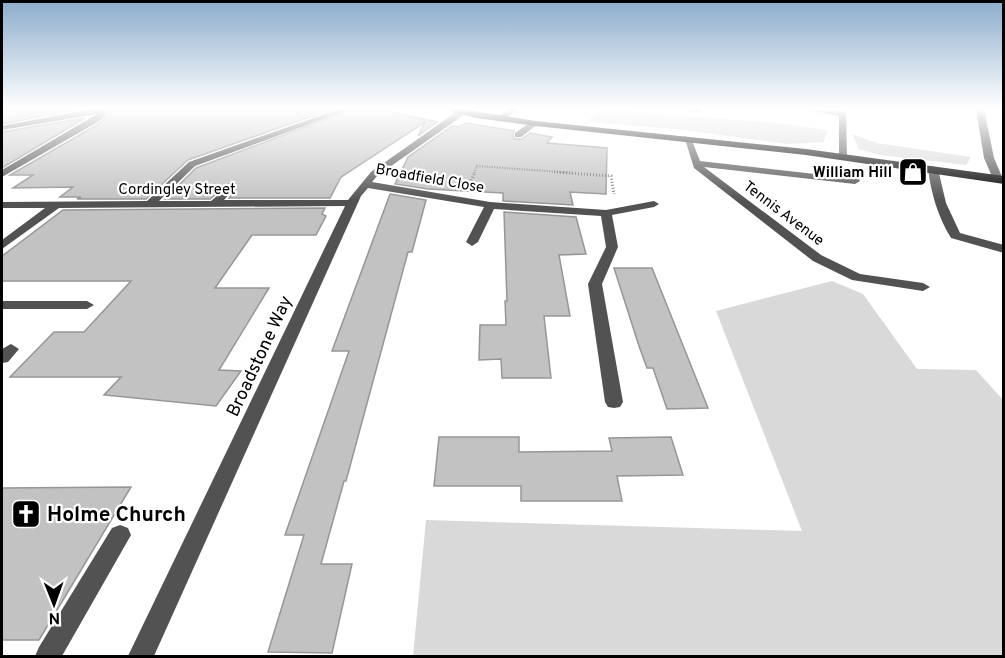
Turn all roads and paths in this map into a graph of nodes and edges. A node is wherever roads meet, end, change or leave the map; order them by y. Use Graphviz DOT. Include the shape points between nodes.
graph roads {
  1 [pos="61,140"];
  2 [pos="260,140"];
  3 [pos="418,140"];
  4 [pos="688,140"];
  5 [pos="701,140"];
  6 [pos="844,140"];
  7 [pos="985,140"];
  8 [pos="844,157"];
  9 [pos="696,163"];
  10 [pos="933,169"];
  11 [pos="2,174"];
  12 [pos="1001,180"];
  13 [pos="855,181"];
  14 [pos="364,184"];
  15 [pos="230,188"];
  16 [pos="463,200"];
  17 [pos="352,203"];
  18 [pos="57,204"];
  19 [pos="150,204"];
  20 [pos="214,204"];
  21 [pos="654,204"];
  22 [pos="2,205"];
  23 [pos="490,206"];
  24 [pos="612,212"];
  25 [pos="472,242"];
  26 [pos="2,245"];
  27 [pos="1004,249"];
  28 [pos="922,287"];
  29 [pos="2,305"];
  30 [pos="87,305"];
  31 [pos="614,402"];
  32 [pos="120,536"];
  33 [pos="48,657"];
  34 [pos="141,657"];
  1 -- 11 [label="street"];
  2 -- 19 [label="street" via="192,164"];
  3 -- 14 [label="street, Broadstone Way"];
  4 -- 9 [label="street, Tennis Avenue"];
  5 -- 8 [label="highway"];
  6 -- 8 [label="street"];
  7 -- 12 [label="street"];
  8 -- 10 [label="highway"];
  9 -- 13 [label="street"];
  9 -- 28 [label="street, Tennis Avenue" via="817,258 857,277"];
  10 -- 12 [label="highway"];
  10 -- 27 [label="street" via="938,195 955,235"];
  14 -- 16 [label="street, Broadfield Close"];
  14 -- 17 [label="street, Broadstone Way"];
  15 -- 20 [label="street"];
  16 -- 23 [label="street, Broadfield Close"];
  16 -- 24 [label="path" via="477,166 611,176"];
  17 -- 20 [label="street, Cordingley Street"];
  17 -- 34 [label="street, Broadstone Way"];
  18 -- 19 [label="street, Cordingley Street"];
  18 -- 22 [label="street, Cordingley Street"];
  18 -- 26 [label="street"];
  19 -- 20 [label="street, Cordingley Street"];
  21 -- 24 [label="street, Broadfield Close"];
  23 -- 24 [label="street, Broadfield Close"];
  23 -- 25 [label="street, Broadfield Close"];
  24 -- 31 [label="street" via="612,247 595,284"];
  29 -- 30 [label="street"];
  32 -- 33 [label="street"];
}
